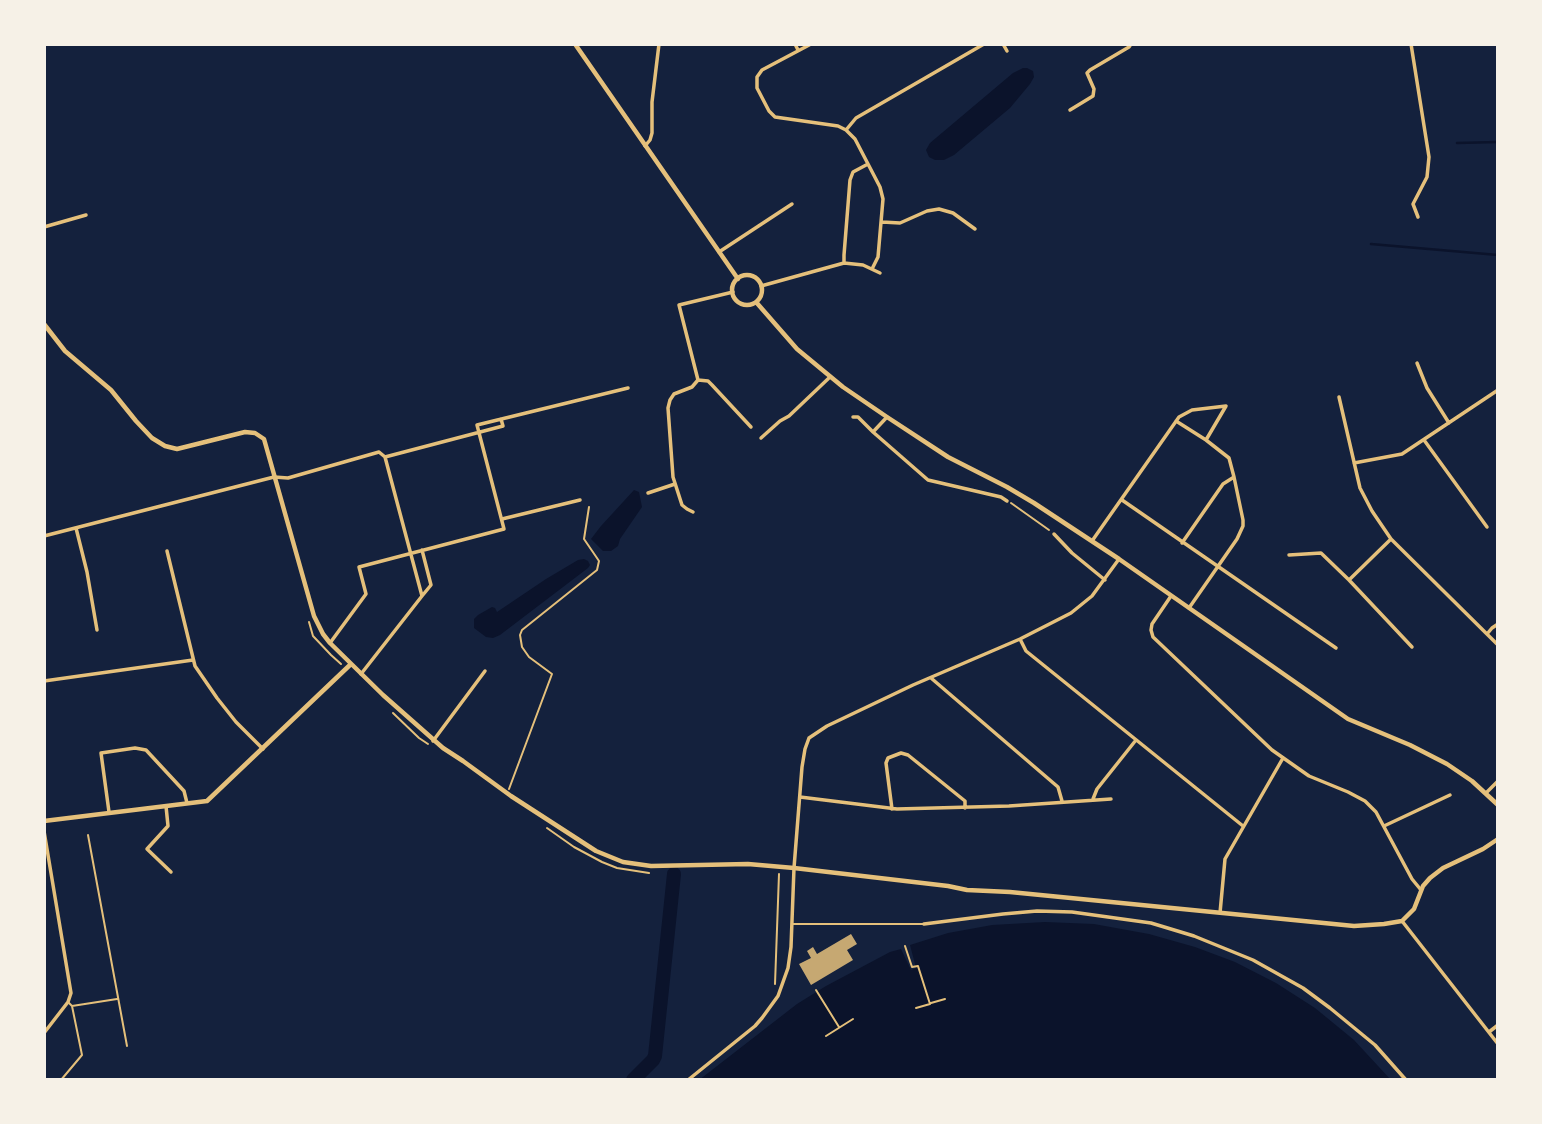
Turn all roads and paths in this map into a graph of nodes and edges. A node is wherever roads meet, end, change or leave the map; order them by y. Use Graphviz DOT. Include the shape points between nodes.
graph roads {
  1 [pos="575,44"];
  2 [pos="659,44"];
  3 [pos="795,44"];
  4 [pos="811,44"];
  5 [pos="984,44"];
  6 [pos="1003,44"];
  7 [pos="1131,44"];
  8 [pos="1411,44"];
  9 [pos="798,50"];
  10 [pos="1007,51"];
  11 [pos="1070,110"];
  12 [pos="846,130"];
  13 [pos="645,146"];
  14 [pos="868,164"];
  15 [pos="792,204"];
  16 [pos="86,215"];
  17 [pos="1418,217"];
  18 [pos="882,222"];
  19 [pos="44,227"];
  20 [pos="975,229"];
  21 [pos="719,252"];
  22 [pos="844,263"];
  23 [pos="872,269"];
  24 [pos="880,273"];
  25 [pos="738,279"];
  26 [pos="761,286"];
  27 [pos="733,292"];
  28 [pos="756,302"];
  29 [pos="44,324"];
  30 [pos="1417,363"];
  31 [pos="830,377"];
  32 [pos="698,380"];
  33 [pos="628,388"];
  34 [pos="1498,390"];
  35 [pos="1339,397"];
  36 [pos="853,417"];
  37 [pos="887,418"];
  38 [pos="1176,421"];
  39 [pos="1449,423"];
  40 [pos="751,427"];
  41 [pos="478,432"];
  42 [pos="873,432"];
  43 [pos="761,438"];
  44 [pos="1206,440"];
  45 [pos="1423,440"];
  46 [pos="385,457"];
  47 [pos="1354,463"];
  48 [pos="274,477"];
  49 [pos="1234,477"];
  50 [pos="675,484"];
  51 [pos="1007,487"];
  52 [pos="648,494"];
  53 [pos="1001,497"];
  54 [pos="580,500"];
  55 [pos="1122,500"];
  56 [pos="1007,501"];
  57 [pos="589,507"];
  58 [pos="693,512"];
  59 [pos="502,519"];
  60 [pos="1486,527"];
  61 [pos="76,528"];
  62 [pos="1054,534"];
  63 [pos="44,537"];
  64 [pos="1391,539"];
  65 [pos="1092,541"];
  66 [pos="1182,543"];
  67 [pos="422,550"];
  68 [pos="167,551"];
  69 [pos="410,553"];
  70 [pos="1289,555"];
  71 [pos="1119,559"];
  72 [pos="1217,567"];
  73 [pos="1105,580"];
  74 [pos="1349,580"];
  75 [pos="422,596"];
  76 [pos="1171,596"];
  77 [pos="1189,608"];
  78 [pos="1498,624"];
  79 [pos="97,630"];
  80 [pos="1487,634"];
  81 [pos="313,636"];
  82 [pos="1020,639"];
  83 [pos="330,643"];
  84 [pos="1498,645"];
  85 [pos="1412,647"];
  86 [pos="1336,648"];
  87 [pos="193,660"];
  88 [pos="349,666"];
  89 [pos="485,671"];
  90 [pos="361,674"];
  91 [pos="931,678"];
  92 [pos="44,681"];
  93 [pos="1136,740"];
  94 [pos="433,741"];
  95 [pos="262,749"];
  96 [pos="1283,758"];
  97 [pos="1498,781"];
  98 [pos="1486,793"];
  99 [pos="508,794"];
  100 [pos="1450,795"];
  101 [pos="800,797"];
  102 [pos="1093,799"];
  103 [pos="1111,799"];
  104 [pos="1062,802"];
  105 [pos="187,803"];
  106 [pos="1498,805"];
  107 [pos="166,806"];
  108 [pos="965,808"];
  109 [pos="892,809"];
  110 [pos="109,813"];
  111 [pos="44,821"];
  112 [pos="1384,826"];
  113 [pos="1243,827"];
  114 [pos="548,828"];
  115 [pos="44,831"];
  116 [pos="88,835"];
  117 [pos="1498,839"];
  118 [pos="794,868"];
  119 [pos="171,872"];
  120 [pos="779,872"];
  121 [pos="650,873"];
  122 [pos="1421,890"];
  123 [pos="1220,913"];
  124 [pos="1402,921"];
  125 [pos="792,924"];
  126 [pos="924,925"];
  127 [pos="905,946"];
  128 [pos="816,989"];
  129 [pos="774,992"];
  130 [pos="118,999"];
  131 [pos="945,999"];
  132 [pos="70,1004"];
  133 [pos="930,1004"];
  134 [pos="916,1008"];
  135 [pos="853,1019"];
  136 [pos="1498,1025"];
  137 [pos="839,1027"];
  138 [pos="1489,1032"];
  139 [pos="44,1033"];
  140 [pos="825,1036"];
  141 [pos="1498,1044"];
  142 [pos="127,1046"];
  143 [pos="61,1080"];
  144 [pos="688,1080"];
  145 [pos="1406,1080"];
  1 -- 13 [label="street"];
  2 -- 13 [label="street" via="652,133"];
  3 -- 9 [label="street"];
  4 -- 9 [label="street"];
  5 -- 12 [label="street" via="856,118"];
  6 -- 10 [label="street"];
  7 -- 11 [label="street" via="1090,69 1093,96"];
  8 -- 17 [label="street" via="1430,157 1427,177 1413,204"];
  9 -- 12 [label="street" via="758,75 757,88 769,111 780,118"];
  12 -- 14 [label="street"];
  13 -- 21 [label="street"];
  14 -- 18 [label="street" via="882,193"];
  14 -- 22 [label="street" via="853,172 850,180"];
  15 -- 21 [label="street"];
  16 -- 19 [label="street"];
  18 -- 20 [label="street" via="900,223 937,209"];
  18 -- 23 [label="street"];
  21 -- 25 [label="street"];
  22 -- 23 [label="street"];
  22 -- 26 [label="street"];
  23 -- 24 [label="street"];
  25 -- 26 [label="street" via="752,276"];
  25 -- 27 [label="street"];
  26 -- 28 [label="street"];
  27 -- 28 [label="street" via="742,304"];
  27 -- 32 [label="street" via="679,305"];
  28 -- 31 [label="street" via="797,349"];
  29 -- 48 [label="street" via="65,351 111,390 164,446 177,449 256,433 264,439"];
  30 -- 39 [label="street"];
  31 -- 37 [label="street"];
  31 -- 43 [label="street"];
  32 -- 40 [label="street" via="708,381"];
  32 -- 50 [label="street" via="670,400"];
  33 -- 41 [label="street" via="477,425"];
  34 -- 39 [label="street"];
  35 -- 47 [label="street"];
  36 -- 42 [label="street"];
  37 -- 42 [label="street"];
  37 -- 51 [label="street"];
  38 -- 44 [label="street"];
  38 -- 44 [label="street" via="1192,410 1226,406"];
  38 -- 55 [label="street"];
  39 -- 45 [label="street"];
  41 -- 46 [label="street"];
  41 -- 59 [label="street"];
  42 -- 53 [label="street" via="928,480"];
  44 -- 49 [label="street" via="1229,458"];
  45 -- 47 [label="street" via="1402,454"];
  45 -- 60 [label="street"];
  46 -- 48 [label="street" via="379,452 288,478"];
  46 -- 69 [label="street"];
  47 -- 64 [label="street" via="1360,488"];
  48 -- 61 [label="street"];
  48 -- 83 [label="street" via="314,616"];
  49 -- 66 [label="street" via="1223,484"];
  49 -- 72 [label="street" via="1243,526"];
  50 -- 52 [label="street"];
  50 -- 58 [label="street" via="682,505"];
  51 -- 53 [label="street"];
  51 -- 65 [label="street"];
  53 -- 56 [label="street"];
  54 -- 59 [label="street"];
  55 -- 65 [label="street"];
  55 -- 66 [label="street"];
  56 -- 62 [label="path"];
  57 -- 99 [label="path" via="584,539 598,561 597,570 520,635 529,657 552,674"];
  59 -- 67 [label="street" via="504,529"];
  61 -- 63 [label="street"];
  61 -- 79 [label="street"];
  62 -- 73 [label="street"];
  64 -- 74 [label="street"];
  64 -- 80 [label="street"];
  65 -- 71 [label="street"];
  66 -- 72 [label="street"];
  67 -- 69 [label="street"];
  67 -- 75 [label="street" via="431,585"];
  68 -- 87 [label="street"];
  69 -- 75 [label="street"];
  69 -- 83 [label="street" via="359,567 366,594"];
  70 -- 74 [label="street" via="1321,553"];
  71 -- 73 [label="street"];
  71 -- 76 [label="street"];
  72 -- 77 [label="street"];
  72 -- 86 [label="street"];
  73 -- 82 [label="street" via="1071,613"];
  74 -- 85 [label="street"];
  75 -- 90 [label="street"];
  76 -- 77 [label="street"];
  76 -- 96 [label="street" via="1152,624 1153,637"];
  77 -- 98 [label="street" via="1348,719 1447,764"];
  78 -- 80 [label="street"];
  80 -- 84 [label="street"];
  81 -- 88 [label="path" via="331,656"];
  82 -- 91 [label="street"];
  82 -- 93 [label="street" via="1026,650"];
  83 -- 88 [label="street"];
  87 -- 92 [label="street"];
  87 -- 95 [label="street" via="217,698"];
  88 -- 90 [label="street"];
  88 -- 95 [label="street"];
  89 -- 94 [label="street"];
  90 -- 94 [label="street"];
  91 -- 101 [label="street" via="812,735 805,749"];
  91 -- 104 [label="street" via="1058,787"];
  93 -- 102 [label="street"];
  93 -- 113 [label="street"];
  94 -- 99 [label="street"];
  95 -- 105 [label="street" via="207,801"];
  96 -- 112 [label="street" via="1309,776 1365,801"];
  96 -- 113 [label="street"];
  97 -- 98 [label="street"];
  98 -- 106 [label="street"];
  99 -- 118 [label="street" via="596,852 623,862"];
  100 -- 112 [label="street"];
  101 -- 109 [label="street"];
  101 -- 118 [label="street"];
  102 -- 103 [label="street"];
  102 -- 104 [label="street"];
  104 -- 108 [label="street"];
  105 -- 107 [label="street"];
  105 -- 110 [label="street" via="184,791 146,750 135,748 101,753"];
  107 -- 110 [label="street"];
  107 -- 119 [label="street" via="168,826 148,849"];
  108 -- 109 [label="street"];
  108 -- 109 [label="street" via="965,801 901,753 886,762"];
  110 -- 111 [label="street"];
  112 -- 122 [label="street"];
  113 -- 123 [label="street" via="1225,859"];
  114 -- 121 [label="path" via="603,862"];
  115 -- 132 [label="street"];
  116 -- 130 [label="lane"];
  117 -- 122 [label="street" via="1438,871"];
  118 -- 123 [label="street" via="967,890"];
  118 -- 125 [label="street"];
  120 -- 129 [label="path"];
  122 -- 124 [label="street" via="1414,909"];
  123 -- 124 [label="street" via="1346,926"];
  124 -- 138 [label="street"];
  125 -- 126 [label="lane"];
  125 -- 144 [label="street" via="788,968 771,1006 755,1026"];
  126 -- 145 [label="street" via="1037,911 1072,912 1151,923 1194,936 1253,960 1303,988 1375,1045"];
  127 -- 133 [label="path" via="912,967 918,966"];
  128 -- 137 [label="path"];
  130 -- 132 [label="lane"];
  130 -- 142 [label="lane"];
  131 -- 133 [label="path"];
  132 -- 139 [label="street"];
  132 -- 143 [label="lane" via="82,1055"];
  133 -- 134 [label="path"];
  135 -- 137 [label="path"];
  136 -- 138 [label="street"];
  137 -- 140 [label="path"];
  138 -- 141 [label="street"];
}
